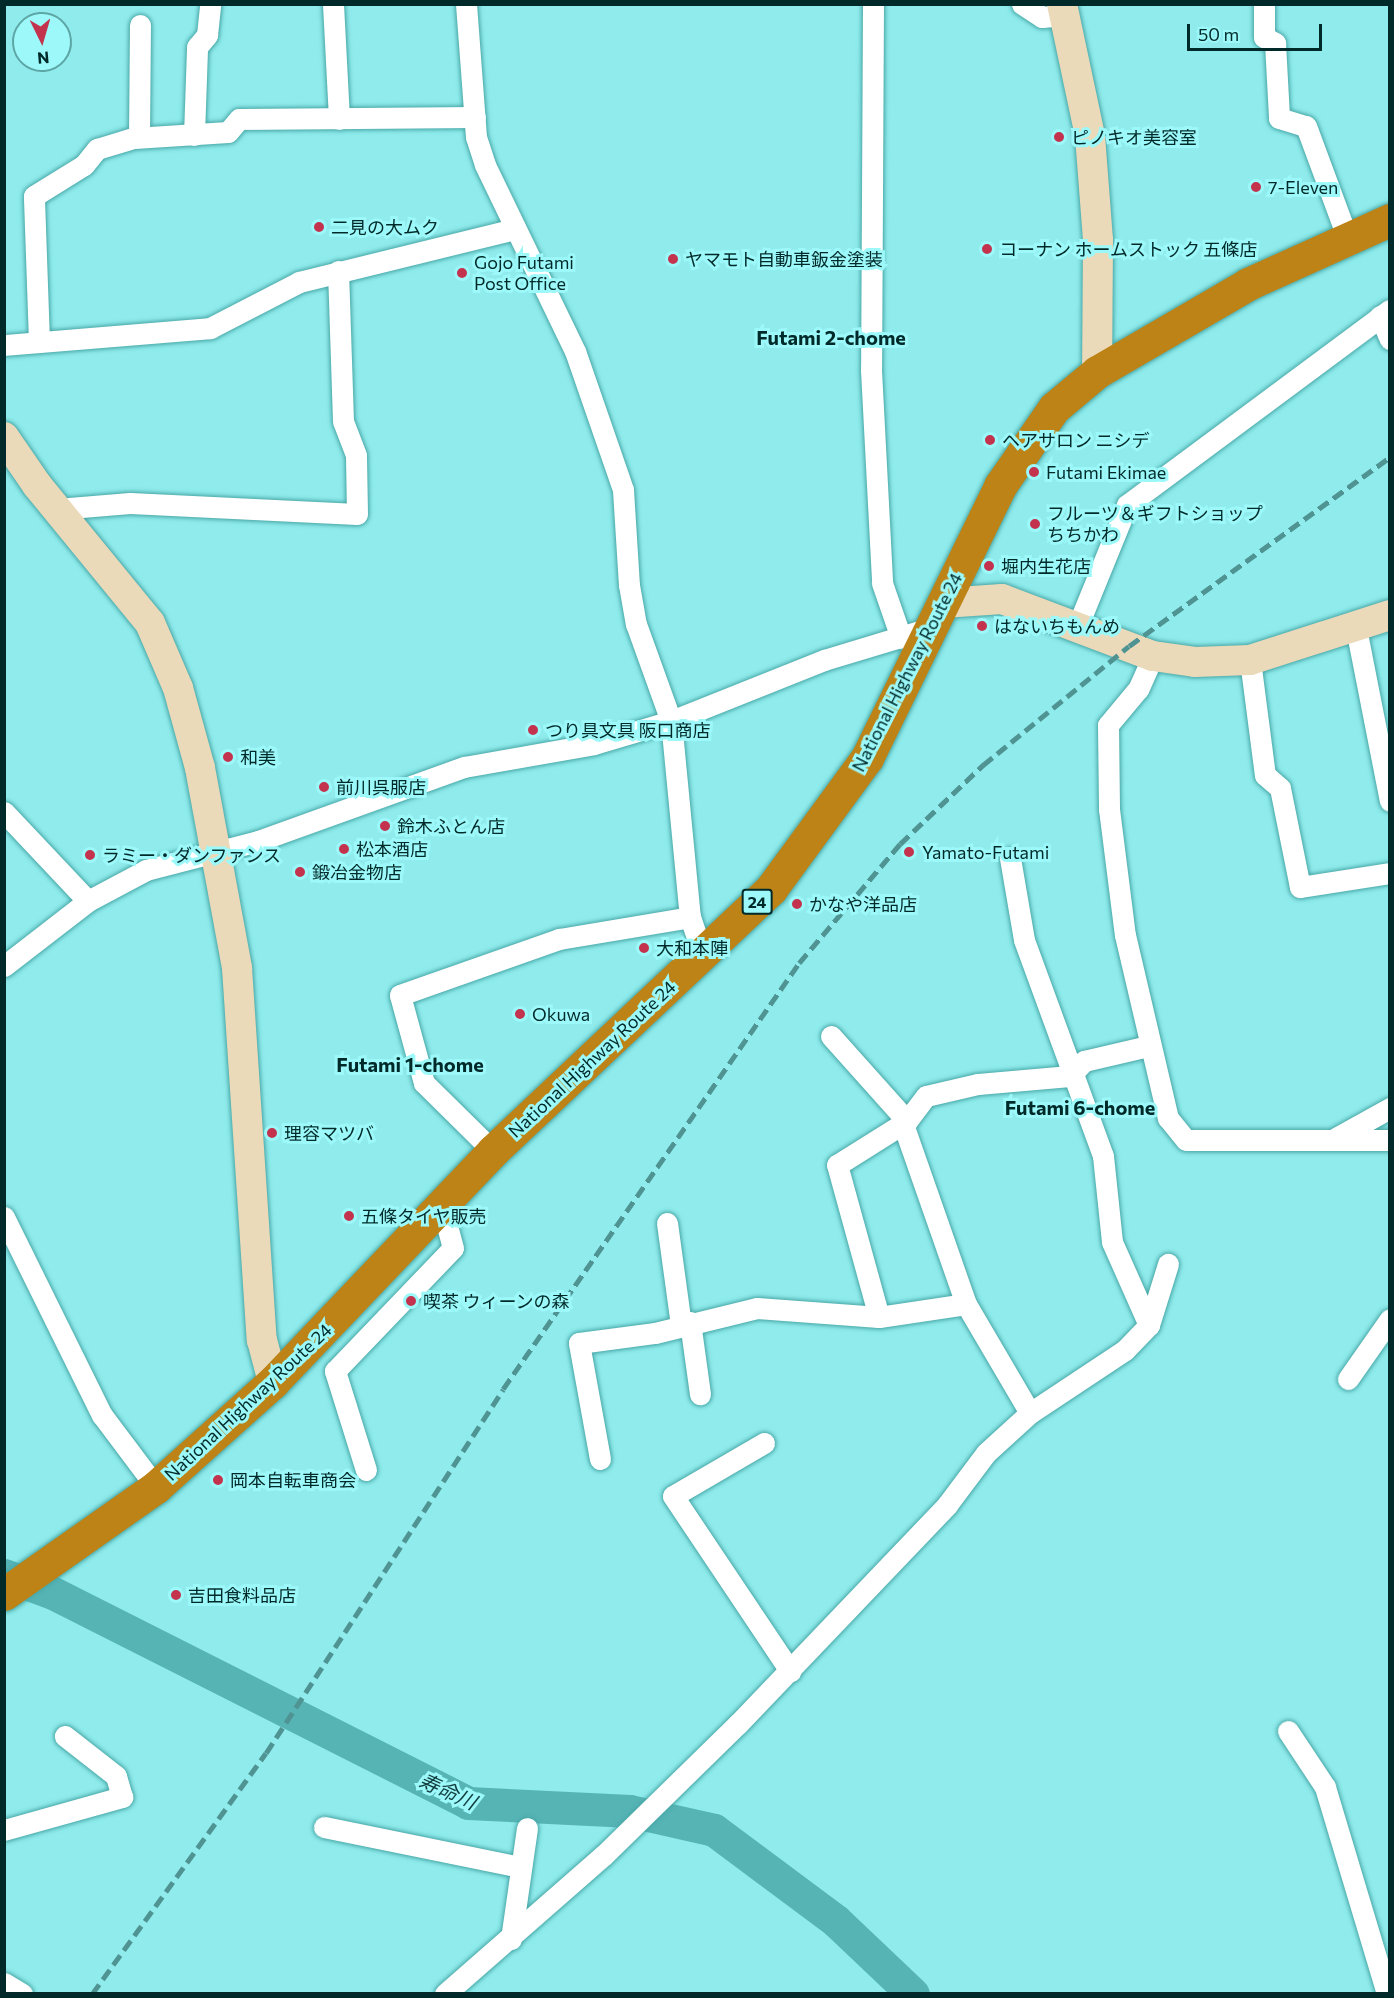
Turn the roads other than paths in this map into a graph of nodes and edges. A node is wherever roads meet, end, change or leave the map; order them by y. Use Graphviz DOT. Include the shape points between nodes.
graph roads {
  1 [pos="210,4"];
  2 [pos="333,4"];
  3 [pos="466,4"];
  4 [pos="873,4"];
  5 [pos="1022,4"];
  6 [pos="1264,4"];
  7 [pos="1063,10"];
  8 [pos="140,25"];
  9 [pos="475,117"];
  10 [pos="339,118"];
  11 [pos="194,135"];
  12 [pos="139,138"];
  13 [pos="1389,220"];
  14 [pos="514,229"];
  15 [pos="1347,237"];
  16 [pos="338,271"];
  17 [pos="1385,313"];
  18 [pos="1389,339"];
  19 [pos="39,342"];
  20 [pos="4,345"];
  21 [pos="1096,372"];
  22 [pos="4,437"];
  23 [pos="57,509"];
  24 [pos="1389,615"];
  25 [pos="925,623"];
  26 [pos="1078,625"];
  27 [pos="1356,628"];
  28 [pos="1154,656"];
  29 [pos="1250,660"];
  30 [pos="671,721"];
  31 [pos="1389,801"];
  32 [pos="4,812"];
  33 [pos="212,852"];
  34 [pos="1010,858"];
  35 [pos="1389,873"];
  36 [pos="88,901"];
  37 [pos="690,917"];
  38 [pos="703,955"];
  39 [pos="4,966"];
  40 [pos="831,1036"];
  41 [pos="1148,1046"];
  42 [pos="1070,1076"];
  43 [pos="1389,1108"];
  44 [pos="905,1122"];
  45 [pos="1333,1140"];
  46 [pos="1389,1140"];
  47 [pos="493,1151"];
  48 [pos="442,1207"];
  49 [pos="4,1217"];
  50 [pos="667,1223"];
  51 [pos="1168,1264"];
  52 [pos="966,1304"];
  53 [pos="879,1317"];
  54 [pos="1389,1319"];
  55 [pos="686,1323"];
  56 [pos="1149,1325"];
  57 [pos="1348,1379"];
  58 [pos="273,1382"];
  59 [pos="700,1394"];
  60 [pos="1030,1413"];
  61 [pos="764,1443"];
  62 [pos="600,1459"];
  63 [pos="366,1470"];
  64 [pos="156,1487"];
  65 [pos="4,1594"];
  66 [pos="790,1671"];
  67 [pos="1288,1731"];
  68 [pos="65,1736"];
  69 [pos="324,1827"];
  70 [pos="527,1828"];
  71 [pos="4,1830"];
  72 [pos="521,1867"];
  73 [pos="511,1939"];
  74 [pos="4,1983"];
  75 [pos="22,1994"];
  76 [pos="445,1994"];
  77 [pos="1387,1994"];
  1 -- 11 [label="street" via="207,35 196,47"];
  2 -- 10 [label="street"];
  3 -- 9 [label="street"];
  4 -- 25 [label="street" via="871,370 882,583"];
  5 -- 7 [label="street" via="1042,17"];
  6 -- 15 [label="street" via="1264,37 1275,43 1279,118 1306,126"];
  7 -- 21 [label="street" via="1090,136 1098,240"];
  8 -- 12 [label="street"];
  9 -- 10 [label="street"];
  9 -- 14 [label="street" via="485,165"];
  10 -- 11 [label="street" via="239,119 228,132"];
  11 -- 12 [label="street"];
  12 -- 19 [label="street" via="97,149 84,165 34,196"];
  13 -- 15 [label="highway, National Highway Route 24 / 24"];
  14 -- 16 [label="street"];
  14 -- 30 [label="street" via="575,351 606,430 623,490 636,624"];
  15 -- 21 [label="highway, National Highway Route 24 / 24" via="1248,284"];
  16 -- 19 [label="street" via="272,293 210,328"];
  16 -- 23 [label="street" via="343,421 356,455 357,514 129,503"];
  17 -- 18 [label="street"];
  17 -- 26 [label="street" via="1127,505"];
  19 -- 20 [label="street"];
  21 -- 25 [label="highway, National Highway Route 24 / 24" via="1054,408 1024,445"];
  22 -- 23 [label="street"];
  23 -- 33 [label="street" via="150,623 178,688 200,768"];
  24 -- 27 [label="street"];
  25 -- 26 [label="street" via="1002,599"];
  25 -- 30 [label="street"];
  25 -- 38 [label="highway, National Highway Route 24 / 24" via="867,758 771,889"];
  26 -- 28 [label="street"];
  27 -- 29 [label="street"];
  27 -- 31 [label="street"];
  28 -- 29 [label="street" via="1195,662"];
  28 -- 41 [label="street" via="1138,689 1108,725 1109,809 1125,935"];
  29 -- 35 [label="street" via="1265,775 1280,788 1299,887"];
  30 -- 33 [label="street" via="594,744 464,767 367,805"];
  30 -- 37 [label="street"];
  32 -- 36 [label="street"];
  33 -- 36 [label="street" via="146,870"];
  33 -- 58 [label="street" via="237,968 262,1340"];
  34 -- 42 [label="street" via="1024,940"];
  36 -- 39 [label="street"];
  37 -- 38 [label="street"];
  37 -- 47 [label="street" via="559,939 400,995 424,1083"];
  38 -- 47 [label="highway, National Highway Route 24 / 24"];
  40 -- 44 [label="street"];
  41 -- 42 [label="street" via="1084,1061"];
  41 -- 45 [label="street" via="1168,1119 1186,1140"];
  42 -- 44 [label="street" via="978,1084 926,1096"];
  42 -- 56 [label="street" via="1103,1156 1112,1242"];
  43 -- 45 [label="street"];
  44 -- 52 [label="street"];
  44 -- 53 [label="street" via="837,1165"];
  45 -- 46 [label="street"];
  47 -- 48 [label="highway, National Highway Route 24 / 24"];
  48 -- 58 [label="highway, National Highway Route 24 / 24"];
  48 -- 63 [label="street" via="453,1248 335,1371"];
  49 -- 64 [label="street" via="102,1415"];
  50 -- 55 [label="street"];
  51 -- 56 [label="street"];
  52 -- 53 [label="street"];
  52 -- 60 [label="street"];
  53 -- 55 [label="street" via="757,1308"];
  54 -- 57 [label="street"];
  55 -- 59 [label="street"];
  55 -- 62 [label="street" via="579,1343"];
  56 -- 60 [label="street" via="1125,1350"];
  58 -- 64 [label="highway, National Highway Route 24 / 24"];
  60 -- 66 [label="street" via="986,1453 947,1505"];
  61 -- 66 [label="street" via="673,1496"];
  64 -- 65 [label="highway, National Highway Route 24 / 24"];
  66 -- 73 [label="street"];
  67 -- 77 [label="street" via="1325,1787"];
  68 -- 71 [label="street" via="116,1776 122,1797"];
  69 -- 72 [label="street"];
  70 -- 72 [label="street"];
  72 -- 73 [label="street"];
  73 -- 76 [label="street"];
  74 -- 75 [label="street"];
}
